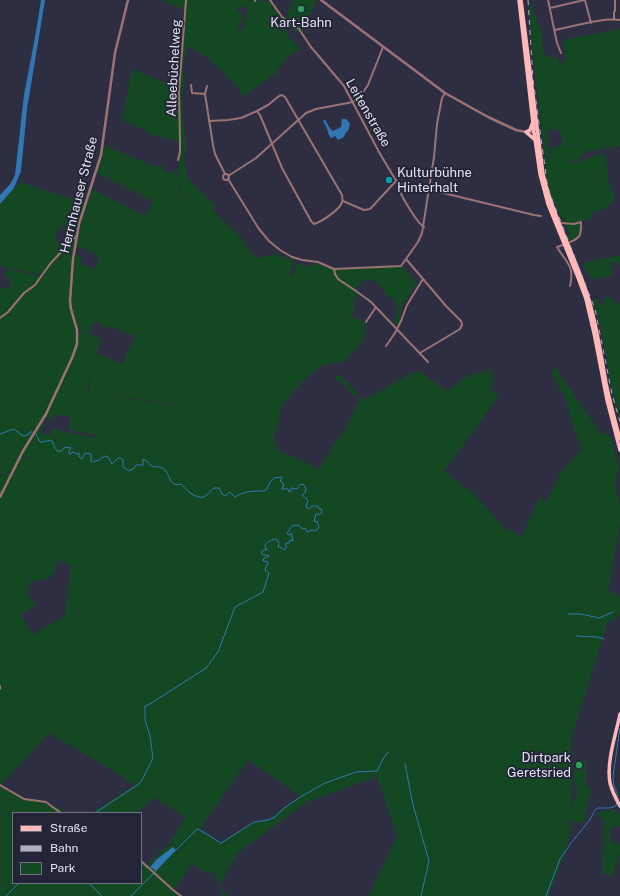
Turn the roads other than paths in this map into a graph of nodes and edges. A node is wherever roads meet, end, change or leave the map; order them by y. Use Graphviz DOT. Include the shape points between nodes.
graph roads {
  1 [pos="128,0"];
  2 [pos="186,0"];
  3 [pos="270,0"];
  4 [pos="321,0"];
  5 [pos="520,0"];
  6 [pos="548,0"];
  7 [pos="585,0"];
  8 [pos="615,0"];
  9 [pos="521,6"];
  10 [pos="550,8"];
  11 [pos="614,19"];
  12 [pos="620,20"];
  13 [pos="591,23"];
  14 [pos="555,30"];
  15 [pos="383,47"];
  16 [pos="562,54"];
  17 [pos="191,85"];
  18 [pos="207,86"];
  19 [pos="205,94"];
  20 [pos="445,94"];
  21 [pos="353,102"];
  22 [pos="257,112"];
  23 [pos="299,119"];
  24 [pos="209,121"];
  25 [pos="533,121"];
  26 [pos="526,132"];
  27 [pos="536,132"];
  28 [pos="535,140"];
  29 [pos="271,144"];
  30 [pos="178,160"];
  31 [pos="225,174"];
  32 [pos="228,176"];
  33 [pos="228,179"];
  34 [pos="396,181"];
  35 [pos="400,184"];
  36 [pos="429,189"];
  37 [pos="342,201"];
  38 [pos="541,216"];
  39 [pos="561,225"];
  40 [pos="424,227"];
  41 [pos="77,236"];
  42 [pos="570,242"];
  43 [pos="563,245"];
  44 [pos="406,259"];
  45 [pos="334,269"];
  46 [pos="577,275"];
  47 [pos="423,279"];
  48 [pos="573,282"];
  49 [pos="581,285"];
  50 [pos="570,286"];
  51 [pos="376,307"];
  52 [pos="0,318"];
  53 [pos="366,322"];
  54 [pos="397,329"];
  55 [pos="386,346"];
  56 [pos="420,353"];
  57 [pos="428,362"];
  58 [pos="620,439"];
  59 [pos="620,450"];
  60 [pos="0,497"];
  61 [pos="0,686"];
  62 [pos="0,689"];
  63 [pos="620,714"];
  64 [pos="0,785"];
  65 [pos="618,803"];
  66 [pos="60,812"];
  67 [pos="142,862"];
  68 [pos="181,896"];
  1 -- 41 [label="street, Herrnhauser Straße" via="115,53 101,155"];
  2 -- 30 [label="street, Alleebüchelweg" via="179,86"];
  3 -- 21 [label="street, Leitenstraße" via="282,17 299,29 344,86"];
  4 -- 15 [label="street"];
  5 -- 9 [label="main road"];
  6 -- 10 [label="street"];
  7 -- 10 [label="street"];
  7 -- 13 [label="street"];
  8 -- 11 [label="street"];
  9 -- 25 [label="main road"];
  9 -- 27 [label="main road"];
  10 -- 14 [label="street"];
  11 -- 12 [label="street"];
  11 -- 13 [label="street"];
  13 -- 14 [label="street"];
  14 -- 16 [label="street"];
  15 -- 20 [label="street"];
  15 -- 21 [label="street" via="368,85 361,96"];
  17 -- 19 [label="street" via="192,94"];
  18 -- 19 [label="street"];
  19 -- 24 [label="street"];
  20 -- 26 [label="street" via="516,130"];
  20 -- 36 [label="street" via="437,124"];
  21 -- 23 [label="street" via="311,110"];
  21 -- 34 [label="street, Leitenstraße"];
  22 -- 23 [label="street" via="282,95"];
  22 -- 24 [label="street" via="241,118"];
  22 -- 29 [label="street"];
  23 -- 29 [label="street"];
  23 -- 37 [label="street" via="342,195"];
  24 -- 31 [label="street" via="215,154"];
  25 -- 26 [label="main road" via="531,128"];
  25 -- 27 [label="main road"];
  26 -- 27 [label="street"];
  26 -- 28 [label="main road"];
  27 -- 28 [label="main road"];
  27 -- 39 [label="main road" via="548,196"];
  28 -- 46 [label="main road" via="546,196"];
  29 -- 32 [label="street" via="256,158"];
  29 -- 37 [label="street" via="314,224 336,209"];
  31 -- 32 [label="street"];
  31 -- 33 [label="street" via="223,178"];
  32 -- 33 [label="street"];
  33 -- 45 [label="street" via="259,229 272,244 288,255 318,262"];
  34 -- 35 [label="street, Leitenstraße"];
  34 -- 37 [label="street" via="370,209 364,210"];
  35 -- 36 [label="street, Leitenstraße"];
  35 -- 40 [label="street" via="399,188 408,206 421,227"];
  36 -- 38 [label="street, Leitenstraße"];
  36 -- 40 [label="street"];
  39 -- 42 [label="street" via="581,222 580,235"];
  39 -- 58 [label="main road" via="590,304 609,399"];
  40 -- 44 [label="street" via="418,242"];
  41 -- 52 [label="street" via="50,264 35,285"];
  41 -- 60 [label="street, Herrnhauser Straße" via="70,301 78,335 76,350"];
  43 -- 48 [label="street" via="557,247 569,264"];
  44 -- 45 [label="street" via="401,266"];
  44 -- 47 [label="street"];
  45 -- 51 [label="street" via="338,278"];
  46 -- 48 [label="main road"];
  46 -- 49 [label="main road"];
  47 -- 54 [label="street" via="407,305"];
  47 -- 56 [label="street" via="462,325 460,329"];
  48 -- 49 [label="main road"];
  48 -- 50 [label="street"];
  49 -- 59 [label="main road"];
  51 -- 53 [label="street"];
  51 -- 54 [label="street"];
  54 -- 55 [label="street"];
  54 -- 56 [label="street"];
  56 -- 57 [label="street"];
  61 -- 62 [label="street"];
  63 -- 65 [label="main road" via="609,767 610,784"];
  64 -- 66 [label="street" via="24,799 46,802"];
  67 -- 68 [label="street"];
}
